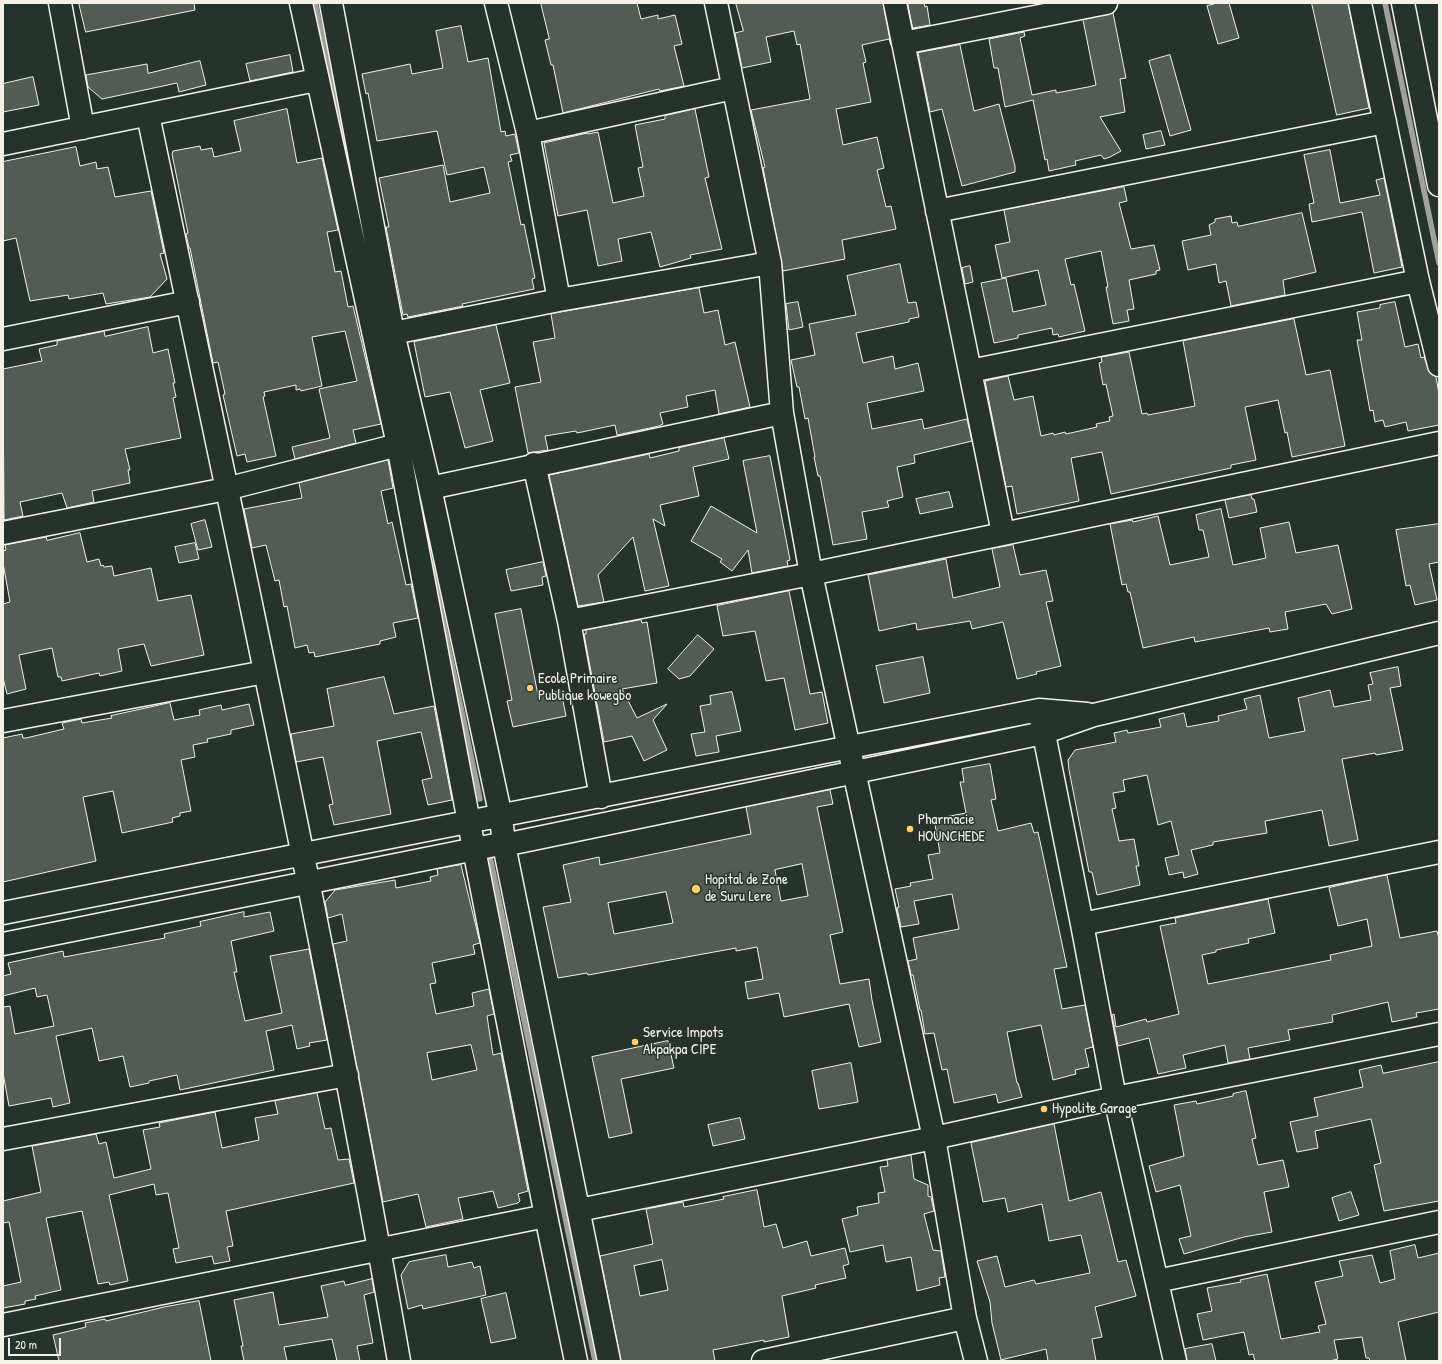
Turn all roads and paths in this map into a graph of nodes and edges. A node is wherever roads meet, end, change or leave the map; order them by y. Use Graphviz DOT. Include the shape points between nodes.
graph roads {
  1 [pos="60,3"];
  2 [pos="301,3"];
  3 [pos="331,3"];
  4 [pos="496,3"];
  5 [pos="716,3"];
  6 [pos="895,3"];
  7 [pos="1106,3"];
  8 [pos="1360,3"];
  9 [pos="1403,3"];
  10 [pos="903,43"];
  11 [pos="316,80"];
  12 [pos="733,88"];
  13 [pos="148,115"];
  14 [pos="1385,122"];
  15 [pos="83,128"];
  16 [pos="528,133"];
  17 [pos="3,144"];
  18 [pos="1439,186"];
  19 [pos="937,211"];
  20 [pos="770,263"];
  21 [pos="1418,281"];
  22 [pos="559,300"];
  23 [pos="188,302"];
  24 [pos="393,333"];
  25 [pos="3,339"];
  26 [pos="1439,365"];
  27 [pos="970,371"];
  28 [pos="782,413"];
  29 [pos="1439,444"];
  30 [pos="398,445"];
  31 [pos="534,464"];
  32 [pos="430,488"];
  33 [pos="226,489"];
  34 [pos="3,532"];
  35 [pos="1004,533"];
  36 [pos="811,574"];
  37 [pos="569,621"];
  38 [pos="1439,633"];
  39 [pos="265,672"];
  40 [pos="1039,710"];
  41 [pos="1094,715"];
  42 [pos="3,721"];
  43 [pos="1043,734"];
  44 [pos="850,749"];
  45 [pos="854,772"];
  46 [pos="601,797"];
  47 [pos="501,817"];
  48 [pos="470,823"];
  49 [pos="504,845"];
  50 [pos="474,849"];
  51 [pos="1439,852"];
  52 [pos="303,855"];
  53 [pos="308,883"];
  54 [pos="3,913"];
  55 [pos="1082,924"];
  56 [pos="3,944"];
  57 [pos="1439,1034"];
  58 [pos="347,1075"];
  59 [pos="1115,1098"];
  60 [pos="934,1138"];
  61 [pos="3,1139"];
  62 [pos="580,1210"];
  63 [pos="546,1216"];
  64 [pos="1439,1222"];
  65 [pos="380,1249"];
  66 [pos="1157,1281"];
  67 [pos="965,1318"];
  68 [pos="3,1325"];
  69 [pos="399,1361"];
  70 [pos="576,1361"];
  71 [pos="609,1361"];
  72 [pos="763,1361"];
  73 [pos="976,1361"];
  74 [pos="1175,1361"];
  1 -- 15 [label="street"];
  2 -- 11 [label="street"];
  3 -- 24 [label="street"];
  4 -- 16 [label="street"];
  5 -- 12 [label="street"];
  6 -- 10 [label="street"];
  7 -- 10 [label="street"];
  8 -- 14 [label="street"];
  9 -- 18 [label="street"];
  10 -- 19 [label="street"];
  11 -- 13 [label="street"];
  11 -- 30 [label="street"];
  12 -- 16 [label="street"];
  12 -- 20 [label="street"];
  13 -- 15 [label="street"];
  13 -- 23 [label="street"];
  14 -- 19 [label="street"];
  14 -- 21 [label="street"];
  15 -- 17 [label="street"];
  16 -- 22 [label="street"];
  19 -- 27 [label="street"];
  20 -- 22 [label="street"];
  20 -- 28 [label="street"];
  21 -- 26 [label="street"];
  21 -- 27 [label="street"];
  22 -- 24 [label="street"];
  23 -- 25 [label="street"];
  23 -- 33 [label="street"];
  24 -- 32 [label="street"];
  27 -- 35 [label="street"];
  28 -- 31 [label="street"];
  28 -- 36 [label="street"];
  29 -- 35 [label="street"];
  30 -- 33 [label="street"];
  30 -- 48 [label="street"];
  31 -- 32 [label="street"];
  31 -- 37 [label="street"];
  32 -- 47 [label="street"];
  33 -- 34 [label="street"];
  33 -- 39 [label="street"];
  35 -- 36 [label="street"];
  36 -- 37 [label="street"];
  36 -- 44 [label="street"];
  37 -- 46 [label="street"];
  38 -- 41 [label="street"];
  39 -- 42 [label="street"];
  39 -- 52 [label="street"];
  40 -- 41 [label="street"];
  40 -- 43 [label="street"];
  40 -- 44 [label="street"];
  41 -- 43 [label="street"];
  43 -- 45 [label="street"];
  43 -- 55 [label="street"];
  44 -- 45 [label="street"];
  44 -- 46 [label="street"];
  45 -- 49 [label="street"];
  45 -- 60 [label="street"];
  46 -- 47 [label="street"];
  47 -- 48 [label="street"];
  47 -- 49 [label="street"];
  48 -- 50 [label="street"];
  48 -- 52 [label="street"];
  49 -- 50 [label="street"];
  49 -- 62 [label="street"];
  50 -- 53 [label="street"];
  50 -- 63 [label="street"];
  51 -- 55 [label="street"];
  52 -- 53 [label="street"];
  52 -- 54 [label="street"];
  53 -- 56 [label="street"];
  53 -- 58 [label="street"];
  55 -- 59 [label="street"];
  57 -- 59 [label="street"];
  58 -- 61 [label="street"];
  58 -- 65 [label="street"];
  59 -- 60 [label="street"];
  59 -- 66 [label="street"];
  60 -- 62 [label="street"];
  60 -- 67 [label="street"];
  62 -- 71 [label="street"];
  63 -- 65 [label="street"];
  63 -- 70 [label="street"];
  64 -- 66 [label="street"];
  65 -- 68 [label="street"];
  65 -- 69 [label="street"];
  66 -- 74 [label="street"];
  67 -- 72 [label="street"];
  67 -- 73 [label="street"];
}
